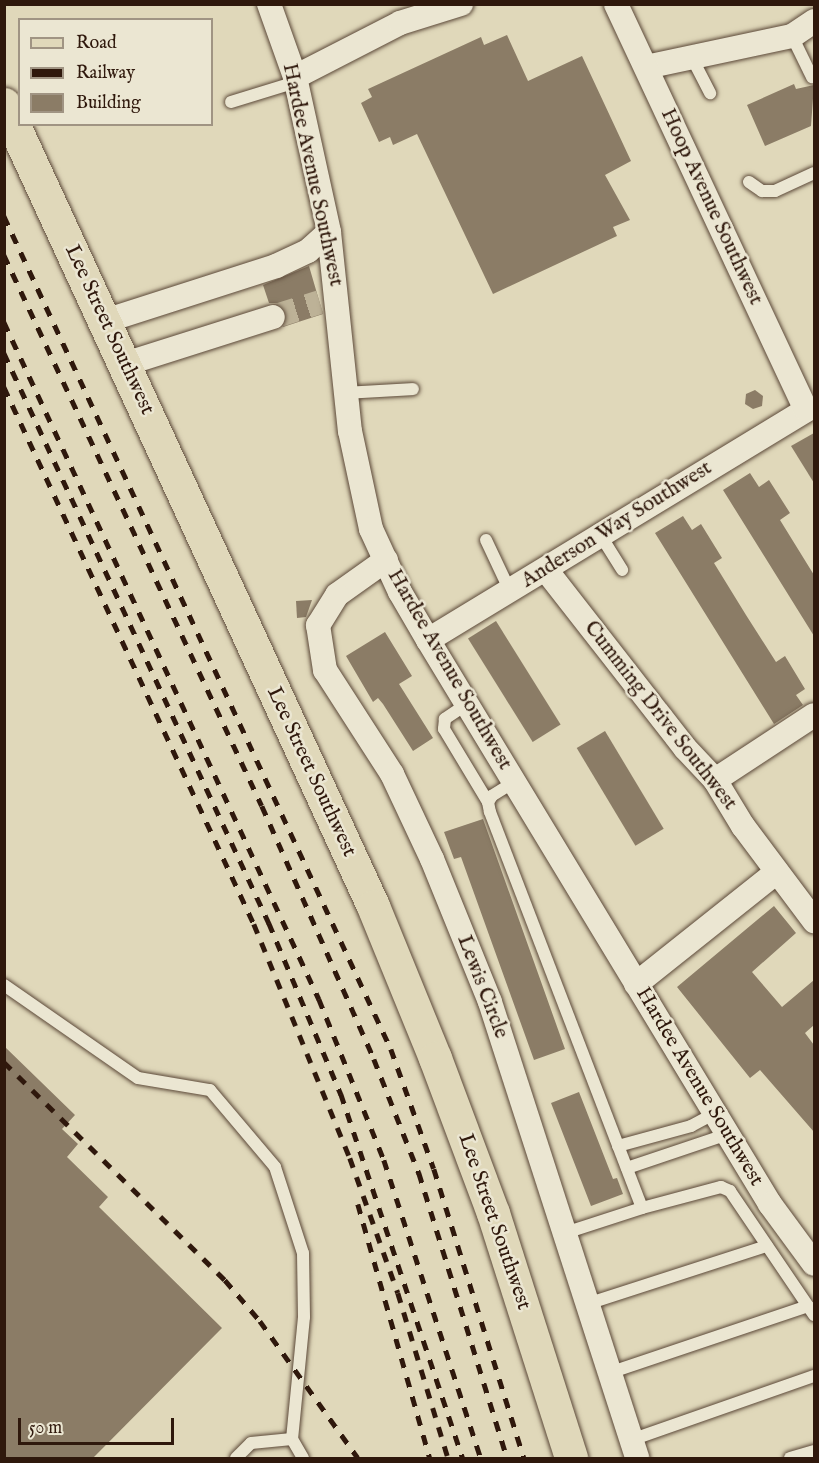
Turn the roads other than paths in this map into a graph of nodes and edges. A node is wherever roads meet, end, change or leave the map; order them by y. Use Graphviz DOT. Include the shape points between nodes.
graph roads {
  1 [pos="269,4"];
  2 [pos="461,4"];
  3 [pos="616,4"];
  4 [pos="814,21"];
  5 [pos="792,36"];
  6 [pos="691,56"];
  7 [pos="646,66"];
  8 [pos="812,77"];
  9 [pos="296,80"];
  10 [pos="710,93"];
  11 [pos="231,102"];
  12 [pos="4,104"];
  13 [pos="814,173"];
  14 [pos="749,182"];
  15 [pos="329,232"];
  16 [pos="273,317"];
  17 [pos="105,321"];
  18 [pos="125,364"];
  19 [pos="413,389"];
  20 [pos="345,393"];
  21 [pos="810,410"];
  22 [pos="601,536"];
  23 [pos="486,540"];
  24 [pos="386,560"];
  25 [pos="546,570"];
  26 [pos="621,570"];
  27 [pos="510,591"];
  28 [pos="428,640"];
  29 [pos="467,704"];
  30 [pos="814,715"];
  31 [pos="715,780"];
  32 [pos="514,782"];
  33 [pos="488,801"];
  34 [pos="777,872"];
  35 [pos="814,921"];
  36 [pos="636,984"];
  37 [pos="4,985"];
  38 [pos="715,1113"];
  39 [pos="728,1134"];
  40 [pos="618,1146"];
  41 [pos="627,1168"];
  42 [pos="642,1208"];
  43 [pos="565,1233"];
  44 [pos="767,1246"];
  45 [pos="814,1264"];
  46 [pos="588,1304"];
  47 [pos="811,1311"];
  48 [pos="609,1373"];
  49 [pos="814,1376"];
  50 [pos="292,1439"];
  51 [pos="634,1449"];
  52 [pos="814,1450"];
  53 [pos="236,1458"];
  54 [pos="303,1458"];
  55 [pos="571,1458"];
  56 [pos="790,1458"];
  1 -- 9 [label="street, Hardee Avenue Southwest"];
  2 -- 9 [label="street" via="400,23"];
  3 -- 7 [label="street, Hoop Avenue Southwest"];
  4 -- 5 [label="street"];
  5 -- 6 [label="street"];
  5 -- 8 [label="lane"];
  6 -- 7 [label="street"];
  6 -- 10 [label="lane"];
  7 -- 21 [label="street, Hoop Avenue Southwest"];
  9 -- 11 [label="lane"];
  9 -- 15 [label="street, Hardee Avenue Southwest"];
  12 -- 17 [label="main road, Lee Street Southwest"];
  13 -- 14 [label="lane" via="775,191 762,191"];
  15 -- 17 [label="street" via="308,251 276,266"];
  15 -- 20 [label="street, Hardee Avenue Southwest" via="329,299"];
  16 -- 18 [label="street"];
  17 -- 18 [label="main road, Lee Street Southwest"];
  18 -- 55 [label="main road, Lee Street Southwest" via="373,906 435,1058 493,1213"];
  19 -- 20 [label="lane"];
  20 -- 24 [label="street, Hardee Avenue Southwest" via="371,529"];
  21 -- 22 [label="street, Anderson Way Southwest"];
  22 -- 25 [label="street, Anderson Way Southwest"];
  22 -- 26 [label="lane"];
  23 -- 27 [label="lane"];
  24 -- 28 [label="street, Hardee Avenue Southwest"];
  24 -- 43 [label="street, Lewis Circle" via="337,595 318,625 326,670 392,774 432,859 490,1002"];
  25 -- 27 [label="street, Anderson Way Southwest"];
  25 -- 31 [label="street, Cumming Drive Southwest" via="685,748"];
  27 -- 28 [label="street, Anderson Way Southwest"];
  28 -- 29 [label="street, Hardee Avenue Southwest"];
  29 -- 32 [label="street, Hardee Avenue Southwest"];
  29 -- 33 [label="lane" via="445,719 444,729"];
  30 -- 31 [label="street"];
  31 -- 34 [label="street, Cumming Drive Southwest"];
  32 -- 33 [label="lane"];
  32 -- 36 [label="street, Hardee Avenue Southwest"];
  33 -- 40 [label="lane"];
  34 -- 35 [label="street, Cumming Drive Southwest"];
  34 -- 36 [label="street"];
  36 -- 38 [label="street, Hardee Avenue Southwest"];
  37 -- 50 [label="lane" via="138,1078 210,1090 274,1167 303,1253 304,1317"];
  38 -- 39 [label="street, Hardee Avenue Southwest"];
  38 -- 40 [label="lane" via="691,1126"];
  39 -- 41 [label="lane"];
  39 -- 45 [label="street, Hardee Avenue Southwest" via="770,1204"];
  40 -- 41 [label="lane"];
  41 -- 42 [label="lane"];
  42 -- 43 [label="lane"];
  42 -- 44 [label="lane" via="721,1187 730,1191"];
  43 -- 46 [label="street, Lewis Circle"];
  44 -- 46 [label="lane"];
  44 -- 47 [label="lane"];
  46 -- 48 [label="street, Lewis Circle"];
  47 -- 48 [label="lane"];
  48 -- 51 [label="street, Lewis Circle"];
  49 -- 51 [label="lane"];
  50 -- 53 [label="lane" via="251,1443"];
  50 -- 54 [label="lane"];
  52 -- 56 [label="lane"];
}
